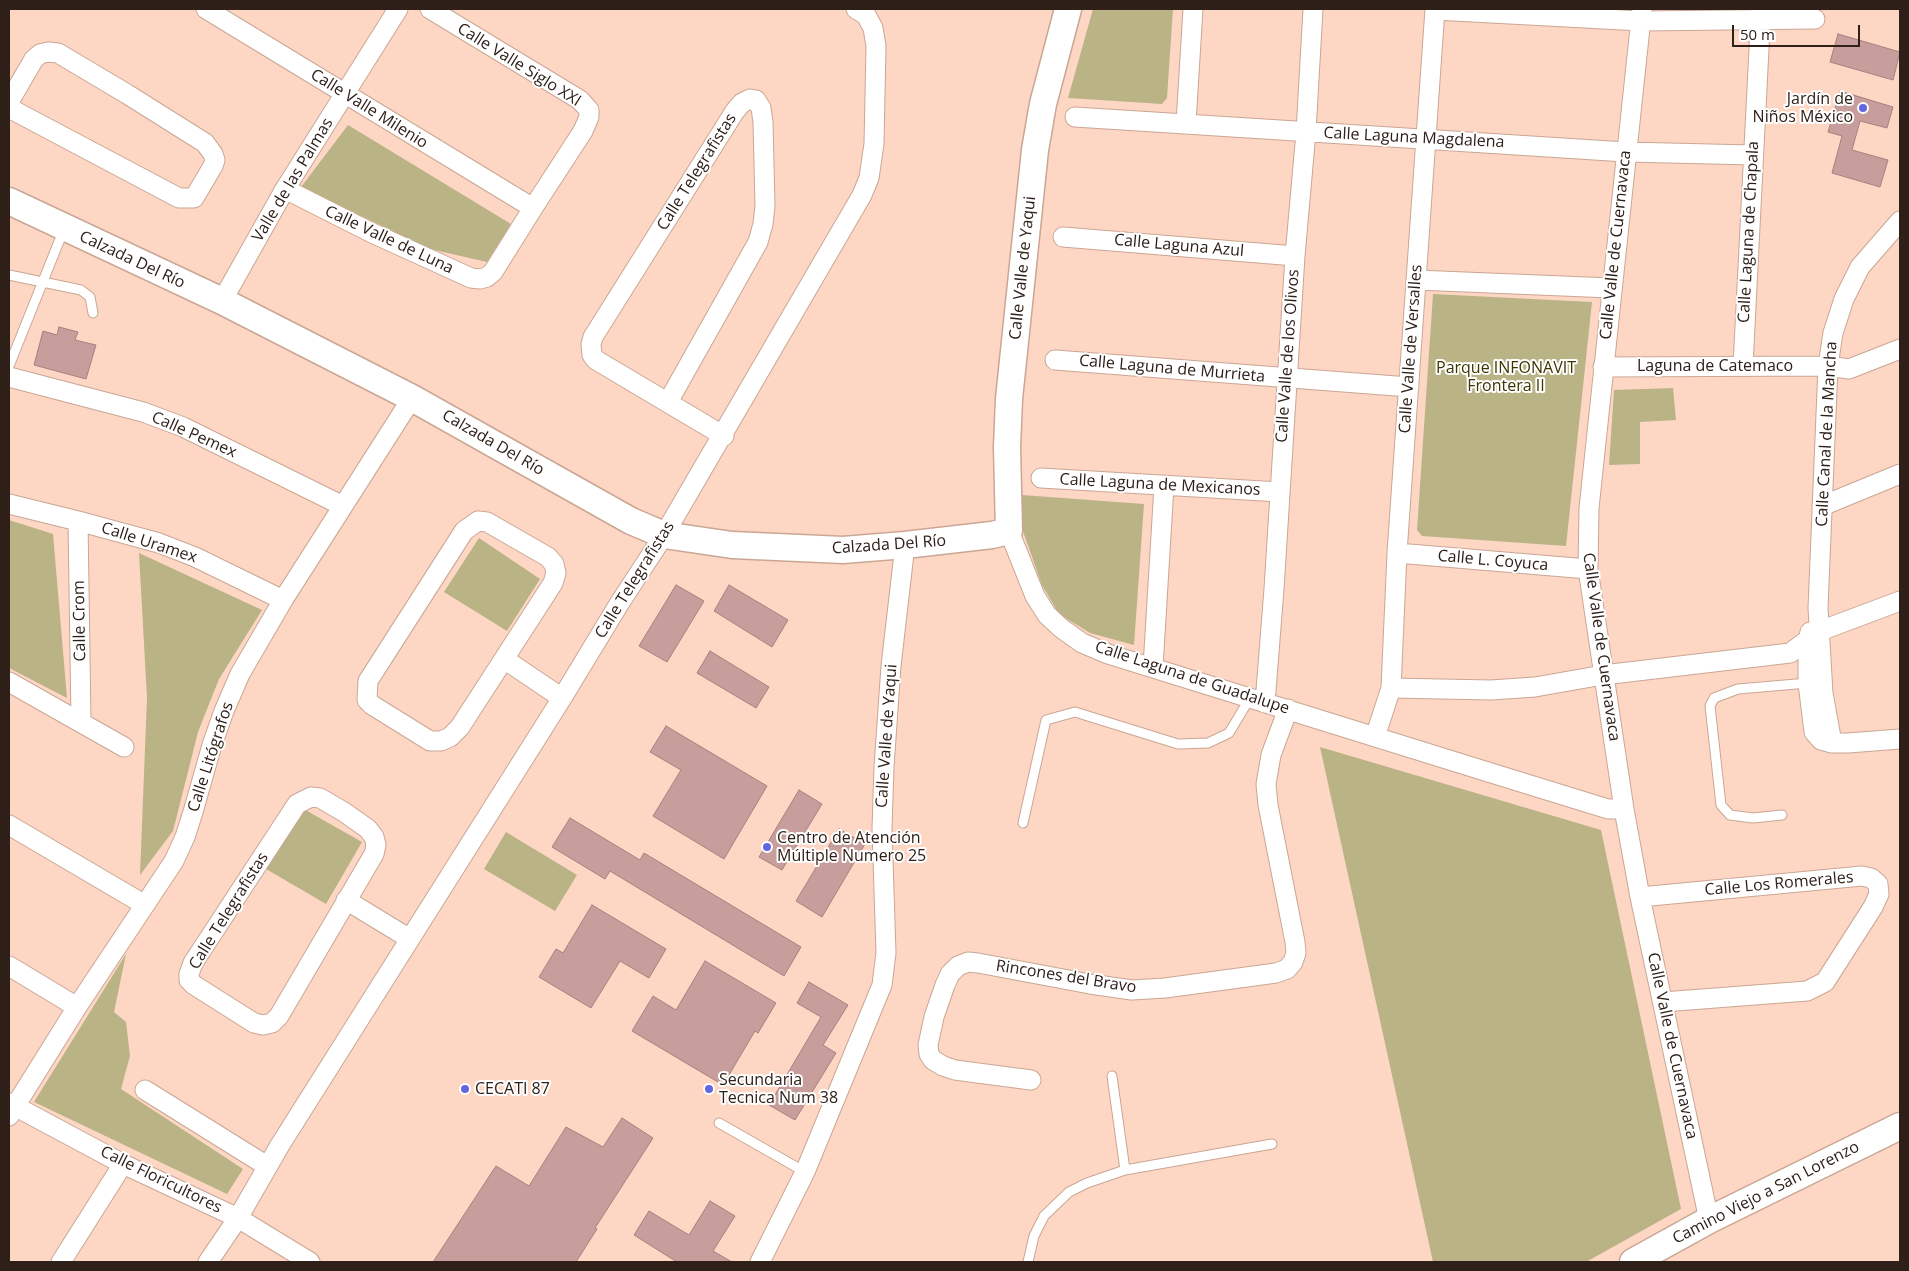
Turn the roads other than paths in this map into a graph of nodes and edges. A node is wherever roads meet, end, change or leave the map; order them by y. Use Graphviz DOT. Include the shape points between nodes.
graph roads {
  1 [pos="206,9"];
  2 [pos="398,9"];
  3 [pos="430,9"];
  4 [pos="856,9"];
  5 [pos="1068,9"];
  6 [pos="1193,9"];
  7 [pos="1313,9"];
  8 [pos="1435,9"];
  9 [pos="1641,15"];
  10 [pos="1761,15"];
  11 [pos="1815,19"];
  12 [pos="345,94"];
  13 [pos="9,102"];
  14 [pos="9,108"];
  15 [pos="1075,117"];
  16 [pos="1186,123"];
  17 [pos="1306,132"];
  18 [pos="1425,139"];
  19 [pos="1626,152"];
  20 [pos="1753,154"];
  21 [pos="285,189"];
  22 [pos="9,201"];
  23 [pos="533,208"];
  24 [pos="1898,226"];
  25 [pos="64,228"];
  26 [pos="1063,237"];
  27 [pos="1295,256"];
  28 [pos="9,274"];
  29 [pos="1416,280"];
  30 [pos="43,281"];
  31 [pos="1612,288"];
  32 [pos="222,302"];
  33 [pos="93,313"];
  34 [pos="1900,348"];
  35 [pos="1055,360"];
  36 [pos="9,366"];
  37 [pos="1743,366"];
  38 [pos="1828,366"];
  39 [pos="1604,368"];
  40 [pos="9,377"];
  41 [pos="1287,378"];
  42 [pos="1409,387"];
  43 [pos="412,398"];
  44 [pos="668,402"];
  45 [pos="724,436"];
  46 [pos="1900,474"];
  47 [pos="1041,478"];
  48 [pos="1164,486"];
  49 [pos="1280,492"];
  50 [pos="9,504"];
  51 [pos="343,506"];
  52 [pos="1822,506"];
  53 [pos="78,521"];
  54 [pos="1009,531"];
  55 [pos="664,535"];
  56 [pos="906,545"];
  57 [pos="1397,553"];
  58 [pos="1588,569"];
  59 [pos="283,600"];
  60 [pos="1900,601"];
  61 [pos="1814,636"];
  62 [pos="504,659"];
  63 [pos="1153,667"];
  64 [pos="1604,675"];
  65 [pos="9,682"];
  66 [pos="1391,688"];
  67 [pos="1813,690"];
  68 [pos="562,698"];
  69 [pos="1258,700"];
  70 [pos="1288,709"];
  71 [pos="81,721"];
  72 [pos="1375,737"];
  73 [pos="1900,739"];
  74 [pos="124,747"];
  75 [pos="1624,809"];
  76 [pos="1782,815"];
  77 [pos="1023,823"];
  78 [pos="9,825"];
  79 [pos="1640,897"];
  80 [pos="346,900"];
  81 [pos="145,904"];
  82 [pos="410,939"];
  83 [pos="9,966"];
  84 [pos="1663,1002"];
  85 [pos="77,1007"];
  86 [pos="1112,1076"];
  87 [pos="1031,1080"];
  88 [pos="146,1090"];
  89 [pos="11,1108"];
  90 [pos="719,1123"];
  91 [pos="1900,1126"];
  92 [pos="1272,1144"];
  93 [pos="123,1164"];
  94 [pos="267,1166"];
  95 [pos="1125,1170"];
  96 [pos="805,1172"];
  97 [pos="238,1218"];
  98 [pos="1709,1220"];
  99 [pos="61,1262"];
  100 [pos="208,1262"];
  101 [pos="310,1262"];
  102 [pos="760,1262"];
  103 [pos="1028,1262"];
  104 [pos="1633,1262"];
  1 -- 12 [label="street, Calle Valle Milenio"];
  2 -- 12 [label="street, Valle de las Palmas"];
  3 -- 23 [label="street, Calle Valle Siglo XXI" via="580,100 588,110 589,118 583,131"];
  4 -- 45 [label="street, Calle Telegrafistas" via="866,15 873,28 876,46 874,144 869,178"];
  5 -- 54 [label="street, Calle Valle de Yaqui" via="1043,104 1035,150 1009,399"];
  6 -- 16 [label="street"];
  7 -- 17 [label="street, Calle Valle de los Olivos"];
  8 -- 9 [label="street"];
  8 -- 18 [label="street, Calle Valle de Versalles"];
  9 -- 10 [label="street"];
  9 -- 19 [label="street, Calle Valle de Cuernavaca"];
  10 -- 11 [label="street"];
  10 -- 20 [label="street, Calle Laguna de Chapala"];
  12 -- 21 [label="street, Valle de las Palmas"];
  12 -- 23 [label="street, Calle Valle Milenio"];
  13 -- 14 [label="street" via="34,59 48,52 58,54 204,143 214,154 214,166 194,198 179,198"];
  15 -- 16 [label="street, Calle Laguna Magdalena"];
  16 -- 17 [label="street, Calle Laguna Magdalena"];
  17 -- 18 [label="street, Calle Laguna Magdalena"];
  17 -- 27 [label="street, Calle Valle de los Olivos"];
  18 -- 19 [label="street, Calle Laguna Magdalena"];
  18 -- 29 [label="street, Calle Valle de Versalles"];
  19 -- 20 [label="street, Calle Laguna Magdalena"];
  19 -- 31 [label="street, Calle Valle de Cuernavaca"];
  20 -- 37 [label="street, Calle Laguna de Chapala"];
  21 -- 23 [label="street, Calle Valle de Luna" via="370,232 471,278 480,279 493,272"];
  21 -- 32 [label="street, Valle de las Palmas"];
  22 -- 25 [label="street, Calzada Del Río"];
  24 -- 38 [label="street, Calle Canal de la Mancha" via="1860,268 1844,300 1833,333"];
  25 -- 30 [label="lane"];
  25 -- 32 [label="street, Calzada Del Río"];
  26 -- 27 [label="street, Calle Laguna Azul"];
  27 -- 41 [label="street, Calle Valle de los Olivos"];
  28 -- 30 [label="lane"];
  29 -- 31 [label="street"];
  29 -- 42 [label="street, Calle Valle de Versalles"];
  30 -- 33 [label="lane" via="81,290 90,297"];
  30 -- 36 [label="lane"];
  31 -- 39 [label="street, Calle Valle de Cuernavaca"];
  32 -- 43 [label="street, Calzada Del Río"];
  34 -- 38 [label="street, Laguna de Catemaco" via="1849,369"];
  35 -- 41 [label="street, Calle Laguna de Murrieta"];
  37 -- 38 [label="street, Laguna de Catemaco"];
  37 -- 39 [label="street, Laguna de Catemaco"];
  38 -- 52 [label="street, Calle Canal de la Mancha"];
  39 -- 58 [label="street, Calle Valle de Cuernavaca" via="1589,508"];
  40 -- 51 [label="street, Calle Pemex" via="143,412 182,427"];
  41 -- 42 [label="street, Calle Laguna de Murrieta"];
  41 -- 49 [label="street, Calle Valle de los Olivos"];
  42 -- 57 [label="street, Calle Valle de Versalles"];
  43 -- 51 [label="street, Calle Litógrafos"];
  43 -- 55 [label="street, Calzada Del Río" via="631,521"];
  44 -- 44 [label="street, Calle Telegrafistas" via="596,360 592,355 593,337 735,111 742,103 756,100 763,122 765,206 758,242"];
  44 -- 45 [label="street, Calle Telegrafistas"];
  45 -- 55 [label="street, Calle Telegrafistas"];
  46 -- 52 [label="street"];
  47 -- 48 [label="street, Calle Laguna de Mexicanos"];
  48 -- 49 [label="street, Calle Laguna de Mexicanos"];
  48 -- 63 [label="street"];
  49 -- 69 [label="street, Calle Valle de los Olivos"];
  50 -- 53 [label="street, Calle Uramex"];
  51 -- 59 [label="street, Calle Litógrafos"];
  52 -- 61 [label="street, Calle Canal de la Mancha"];
  53 -- 59 [label="street, Calle Uramex" via="195,557"];
  53 -- 71 [label="street, Calle Crom"];
  54 -- 56 [label="street, Calzada Del Río"];
  54 -- 63 [label="street, Calle Laguna de Guadalupe" via="1035,596 1060,628 1082,643"];
  55 -- 56 [label="street, Calzada Del Río" via="786,549 843,550"];
  55 -- 68 [label="street, Calle Telegrafistas"];
  56 -- 96 [label="street, Calle Valle de Yaqui" via="891,666 884,767 882,828 886,953 882,985"];
  57 -- 58 [label="street, Calle L. Coyuca"];
  57 -- 66 [label="street, Calle Valle de Versalles"];
  58 -- 64 [label="street, Calle Valle de Cuernavaca"];
  59 -- 81 [label="street, Calle Litógrafos" via="240,674 224,711 185,837 174,861"];
  60 -- 61 [label="street"];
  61 -- 64 [label="street" via="1790,653"];
  61 -- 67 [label="street, Calle Canal de la Mancha"];
  62 -- 62 [label="street" via="460,727 441,742 430,741 367,700 368,681 464,531 478,521 487,522 548,557 556,573 553,583"];
  62 -- 68 [label="street"];
  63 -- 69 [label="street, Calle Laguna de Guadalupe"];
  64 -- 66 [label="street" via="1535,687 1491,690"];
  64 -- 75 [label="street, Calle Valle de Cuernavaca"];
  65 -- 71 [label="street"];
  66 -- 72 [label="street"];
  67 -- 73 [label="street, Calle Canal de la Mancha" via="1814,732 1822,740 1848,743"];
  67 -- 76 [label="lane" via="1738,689 1714,698 1710,706 1721,805 1730,815 1752,818"];
  68 -- 82 [label="street, Calle Telegrafistas"];
  69 -- 70 [label="street, Calle Laguna de Guadalupe"];
  69 -- 77 [label="lane" via="1229,733 1208,743 1178,744 1075,712 1046,720"];
  70 -- 72 [label="street, Calle Laguna de Guadalupe"];
  70 -- 87 [label="street, Rincones del Bravo" via="1271,755 1266,784 1296,953 1293,962 1287,969 1276,973 1132,990 978,962 958,966 950,974 934,1017 929,1054 933,1060 955,1070"];
  71 -- 74 [label="street"];
  72 -- 75 [label="street, Calle Laguna de Guadalupe" via="1608,809"];
  75 -- 79 [label="street, Calle Valle de Cuernavaca"];
  78 -- 81 [label="street"];
  79 -- 84 [label="street, Calle Valle de Cuernavaca"];
  79 -- 84 [label="street, Calle Los Romerales" via="1862,876 1878,884 1879,894 1873,907 1825,982 1807,992"];
  80 -- 80 [label="street, Calle Telegrafistas" via="374,854 374,837 344,812 320,798 311,797 298,804 193,962 189,980 254,1023 272,1023"];
  80 -- 82 [label="street"];
  81 -- 85 [label="street, Calle Litógrafos"];
  82 -- 94 [label="street, Calle Telegrafistas"];
  83 -- 85 [label="street"];
  84 -- 98 [label="street, Calle Valle de Cuernavaca"];
  85 -- 89 [label="street, Calle Litógrafos"];
  86 -- 95 [label="lane"];
  88 -- 94 [label="street"];
  89 -- 93 [label="street, Calle Floricultores"];
  90 -- 96 [label="lane"];
  91 -- 98 [label="street, Camino Viejo a San Lorenzo"];
  92 -- 95 [label="lane"];
  93 -- 97 [label="street, Calle Floricultores"];
  93 -- 99 [label="street"];
  94 -- 97 [label="street, Calle Telegrafistas"];
  95 -- 103 [label="lane" via="1087,1183 1058,1201 1044,1216 1034,1236"];
  96 -- 102 [label="street, Calle Valle de Yaqui"];
  97 -- 100 [label="street, Calle Telegrafistas"];
  97 -- 101 [label="street, Calle Floricultores"];
  98 -- 104 [label="street, Camino Viejo a San Lorenzo"];
}
